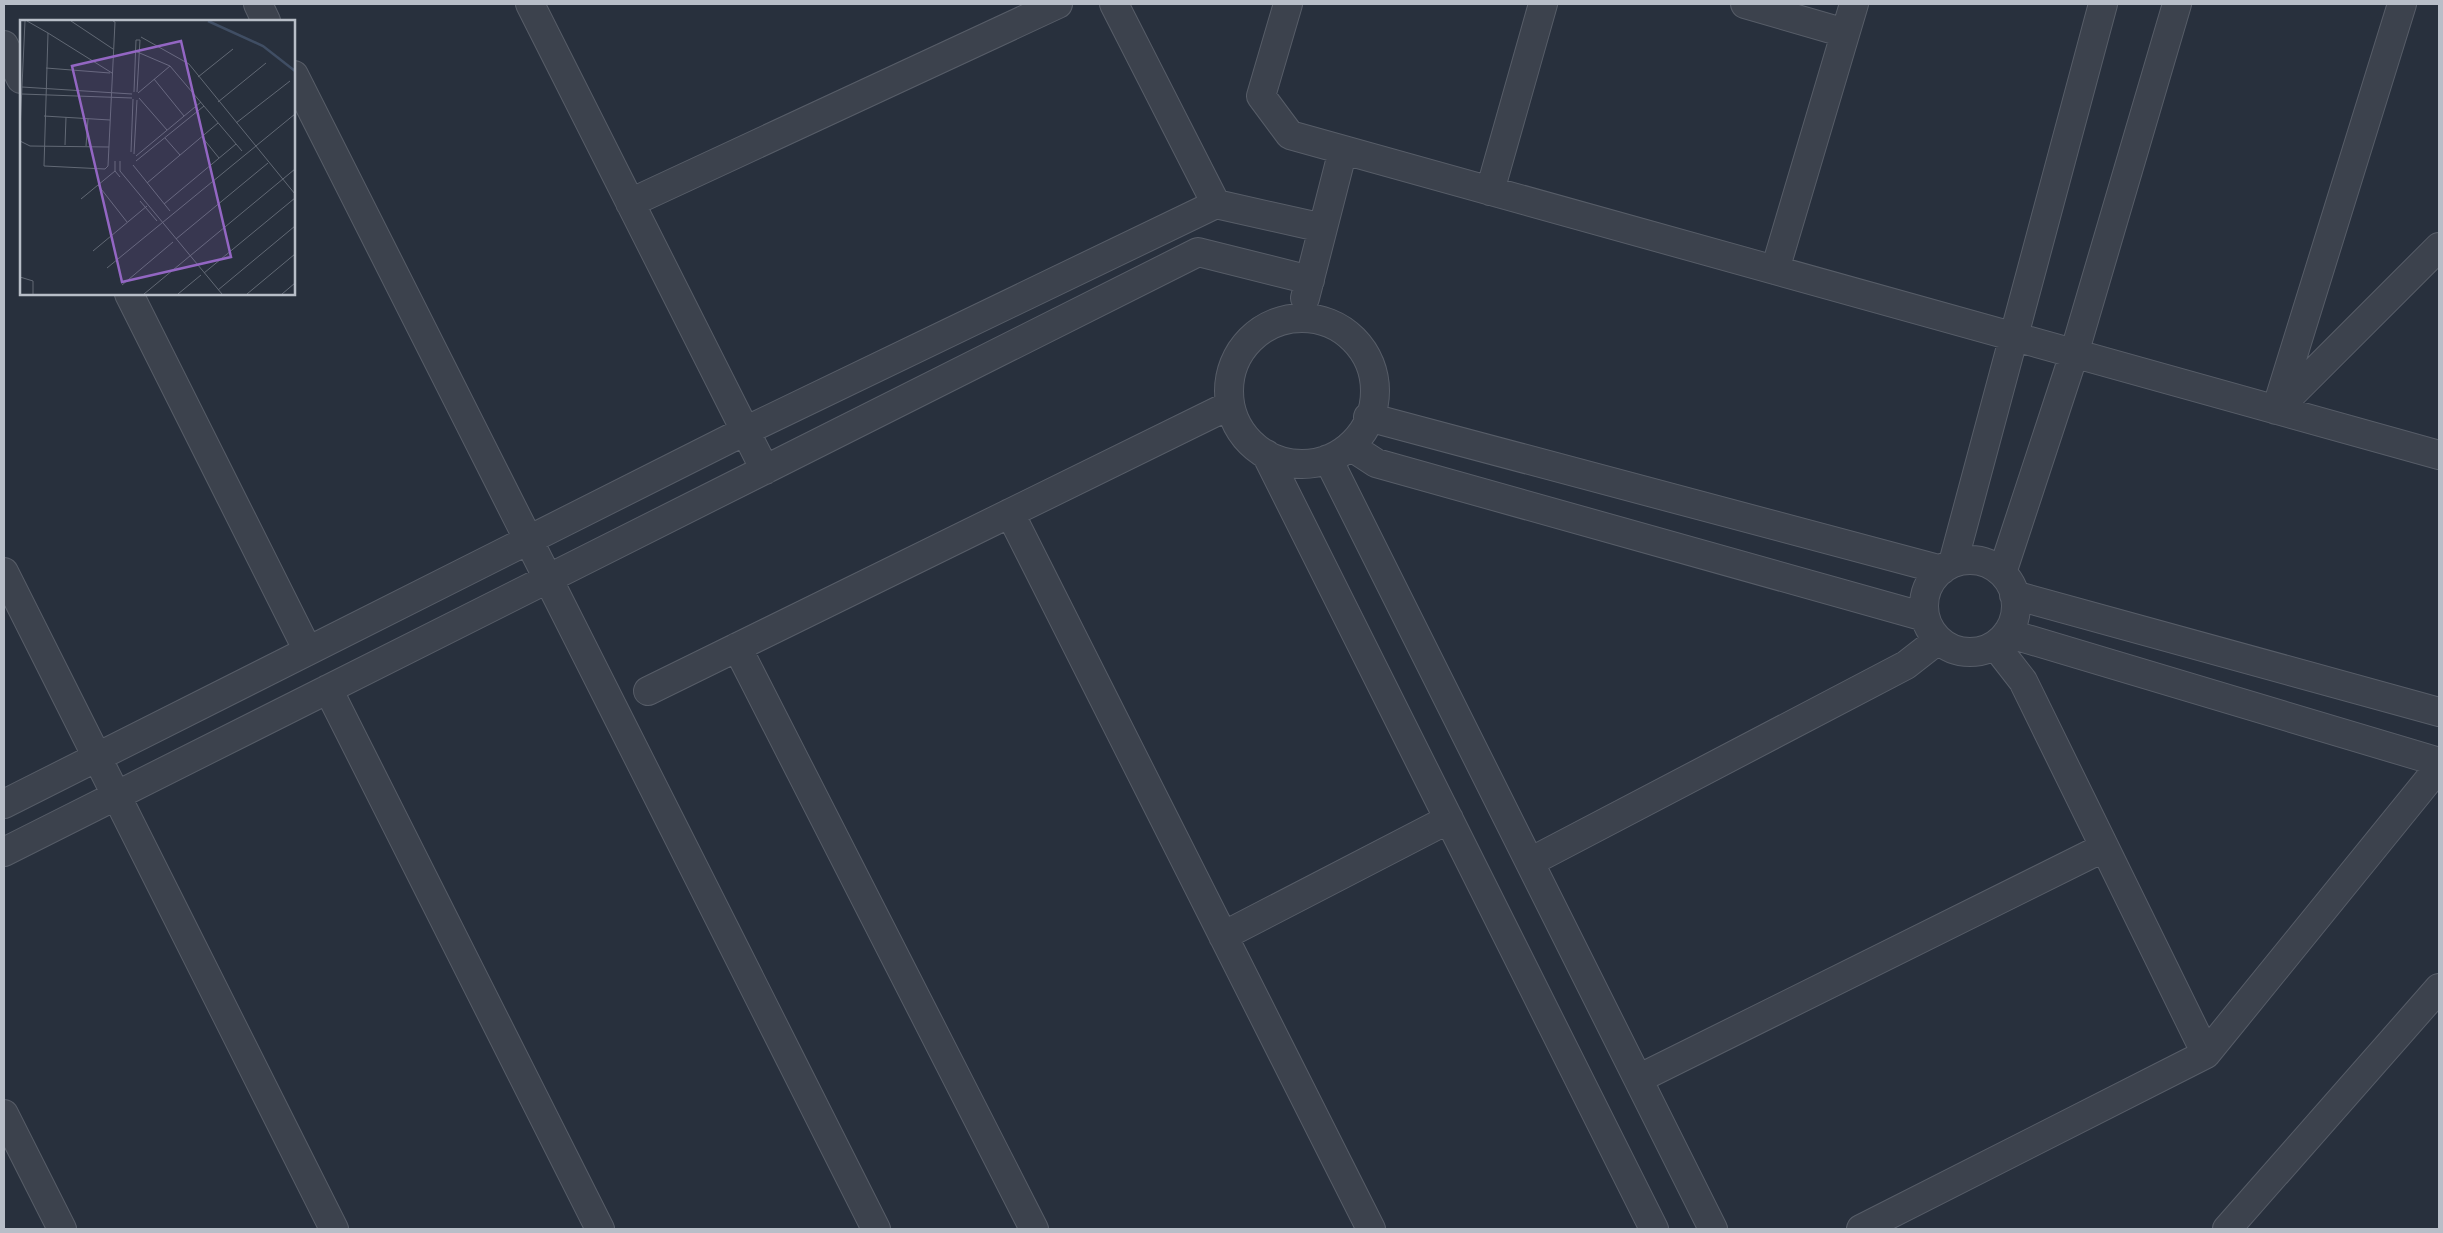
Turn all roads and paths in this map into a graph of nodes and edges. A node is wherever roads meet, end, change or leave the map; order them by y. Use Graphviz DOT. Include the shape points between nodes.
graph roads {
  1 [pos="258,4"];
  2 [pos="530,4"];
  3 [pos="1058,4"];
  4 [pos="1114,4"];
  5 [pos="1288,4"];
  6 [pos="1542,4"];
  7 [pos="1745,4"];
  8 [pos="1854,4"];
  9 [pos="2103,4"];
  10 [pos="2177,4"];
  11 [pos="2402,4"];
  12 [pos="266,20"];
  13 [pos="1845,33"];
  14 [pos="4,45"];
  15 [pos="295,77"];
  16 [pos="20,78"];
  17 [pos="1343,150"];
  18 [pos="1490,191"];
  19 [pos="630,203"];
  20 [pos="1216,204"];
  21 [pos="1323,228"];
  22 [pos="2439,247"];
  23 [pos="1775,270"];
  24 [pos="1310,280"];
  25 [pos="130,295"];
  26 [pos="1300,317"];
  27 [pos="2015,337"];
  28 [pos="2074,354"];
  29 [pos="1230,405"];
  30 [pos="2276,410"];
  31 [pos="1368,418"];
  32 [pos="745,431"];
  33 [pos="1339,452"];
  34 [pos="1266,454"];
  35 [pos="2439,455"];
  36 [pos="765,470"];
  37 [pos="1010,513"];
  38 [pos="528,540"];
  39 [pos="1947,567"];
  40 [pos="4,572"];
  41 [pos="548,578"];
  42 [pos="2008,584"];
  43 [pos="1931,628"];
  44 [pos="2001,639"];
  45 [pos="737,647"];
  46 [pos="308,651"];
  47 [pos="328,689"];
  48 [pos="648,691"];
  49 [pos="2439,712"];
  50 [pos="97,757"];
  51 [pos="2439,762"];
  52 [pos="2439,767"];
  53 [pos="116,796"];
  54 [pos="4,804"];
  55 [pos="1448,819"];
  56 [pos="2103,848"];
  57 [pos="4,852"];
  58 [pos="1530,862"];
  59 [pos="1222,936"];
  60 [pos="2439,988"];
  61 [pos="2206,1054"];
  62 [pos="1638,1079"];
  63 [pos="4,1114"];
  64 [pos="1362,1226"];
  65 [pos="62,1229"];
  66 [pos="334,1229"];
  67 [pos="600,1229"];
  68 [pos="876,1229"];
  69 [pos="1034,1229"];
  70 [pos="1654,1229"];
  71 [pos="1713,1229"];
  72 [pos="1861,1229"];
  73 [pos="2227,1229"];
  1 -- 12 [label="street"];
  2 -- 19 [label="street"];
  3 -- 19 [label="street"];
  4 -- 20 [label="street"];
  5 -- 17 [label="street" via="1261,96 1290,135"];
  6 -- 18 [label="street"];
  7 -- 13 [label="street"];
  8 -- 13 [label="street"];
  9 -- 27 [label="street"];
  10 -- 28 [label="street"];
  11 -- 30 [label="street"];
  13 -- 23 [label="street"];
  14 -- 16 [label="street"];
  15 -- 38 [label="street"];
  17 -- 18 [label="street"];
  17 -- 21 [label="street"];
  18 -- 23 [label="street"];
  19 -- 32 [label="street"];
  20 -- 21 [label="street"];
  20 -- 32 [label="street"];
  21 -- 24 [label="street"];
  22 -- 30 [label="street"];
  23 -- 27 [label="street"];
  24 -- 26 [label="street"];
  24 -- 36 [label="street" via="1198,252"];
  25 -- 46 [label="street"];
  26 -- 29 [label="street" via="1268,326 1254,335 1237,355 1230,379"];
  26 -- 31 [label="street" via="1325,321 1347,333 1364,352 1373,376 1374,401"];
  27 -- 28 [label="street"];
  27 -- 39 [label="street"];
  28 -- 30 [label="street"];
  28 -- 42 [label="street"];
  29 -- 34 [label="street" via="1239,429"];
  29 -- 37 [label="street"];
  30 -- 35 [label="street"];
  31 -- 33 [label="street" via="1366,426"];
  31 -- 39 [label="street"];
  32 -- 36 [label="street"];
  32 -- 38 [label="street"];
  33 -- 34 [label="street" via="1303,464 1278,460"];
  33 -- 43 [label="street"];
  33 -- 58 [label="street"];
  34 -- 55 [label="street"];
  36 -- 41 [label="street"];
  37 -- 45 [label="street"];
  37 -- 59 [label="street"];
  38 -- 41 [label="street"];
  38 -- 46 [label="street"];
  39 -- 42 [label="street" via="1966,560 1979,561 1991,565"];
  39 -- 43 [label="street" via="1933,579 1926,591 1924,603"];
  40 -- 50 [label="street"];
  41 -- 47 [label="street"];
  41 -- 68 [label="street"];
  42 -- 44 [label="street" via="2013,621"];
  42 -- 49 [label="street"];
  43 -- 44 [label="street" via="1948,647 1959,651 1984,650"];
  43 -- 58 [label="street" via="1906,665"];
  44 -- 51 [label="street"];
  44 -- 56 [label="street"];
  45 -- 48 [label="street"];
  45 -- 69 [label="street"];
  46 -- 50 [label="street"];
  47 -- 53 [label="street"];
  47 -- 67 [label="street"];
  50 -- 53 [label="street"];
  50 -- 54 [label="street"];
  52 -- 61 [label="street"];
  53 -- 57 [label="street"];
  53 -- 66 [label="street"];
  55 -- 59 [label="street"];
  55 -- 70 [label="street"];
  56 -- 61 [label="street"];
  56 -- 62 [label="street"];
  58 -- 62 [label="street"];
  59 -- 64 [label="street"];
  60 -- 73 [label="street"];
  61 -- 72 [label="street"];
  62 -- 71 [label="street"];
  63 -- 65 [label="street"];
}
